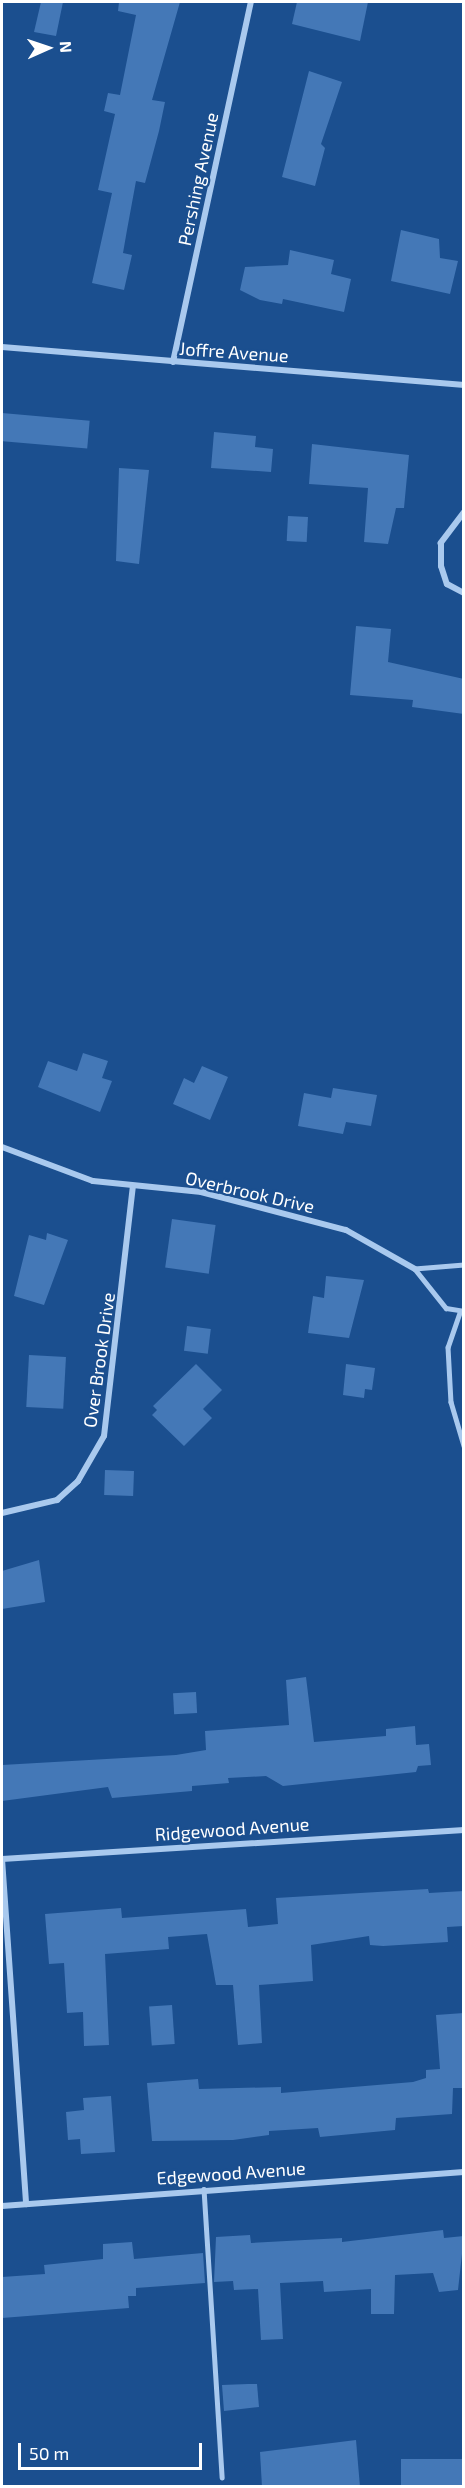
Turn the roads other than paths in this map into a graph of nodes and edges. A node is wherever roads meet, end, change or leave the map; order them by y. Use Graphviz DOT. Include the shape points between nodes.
graph roads {
  1 [pos="251,2"];
  2 [pos="2,346"];
  3 [pos="173,362"];
  4 [pos="464,385"];
  5 [pos="464,512"];
  6 [pos="464,593"];
  7 [pos="2,1147"];
  8 [pos="133,1187"];
  9 [pos="464,1265"];
  10 [pos="415,1269"];
  11 [pos="462,1312"];
  12 [pos="464,1446"];
  13 [pos="2,1513"];
  14 [pos="464,1830"];
  15 [pos="2,1859"];
  16 [pos="464,2172"];
  17 [pos="204,2189"];
  18 [pos="26,2204"];
  19 [pos="2,2206"];
  20 [pos="222,2477"];
  1 -- 3 [label="street, Pershing Avenue"];
  2 -- 3 [label="street, Joffre Avenue"];
  3 -- 4 [label="street, Joffre Avenue"];
  5 -- 6 [label="street" via="441,543 441,566 447,584"];
  7 -- 8 [label="street, Overbrook Drive" via="73,1175"];
  8 -- 10 [label="street, Overbrook Drive" via="201,1192 346,1230"];
  8 -- 13 [label="street, Over Brook Drive" via="104,1436 78,1481 57,1500"];
  9 -- 10 [label="lane"];
  10 -- 11 [label="lane" via="435,1297"];
  11 -- 12 [label="lane" via="448,1347 451,1402"];
  14 -- 15 [label="street, Ridgewood Avenue"];
  15 -- 18 [label="street"];
  16 -- 17 [label="street, Edgewood Avenue"];
  17 -- 18 [label="street, Edgewood Avenue"];
  17 -- 20 [label="lane"];
  18 -- 19 [label="street, Edgewood Avenue"];
}
